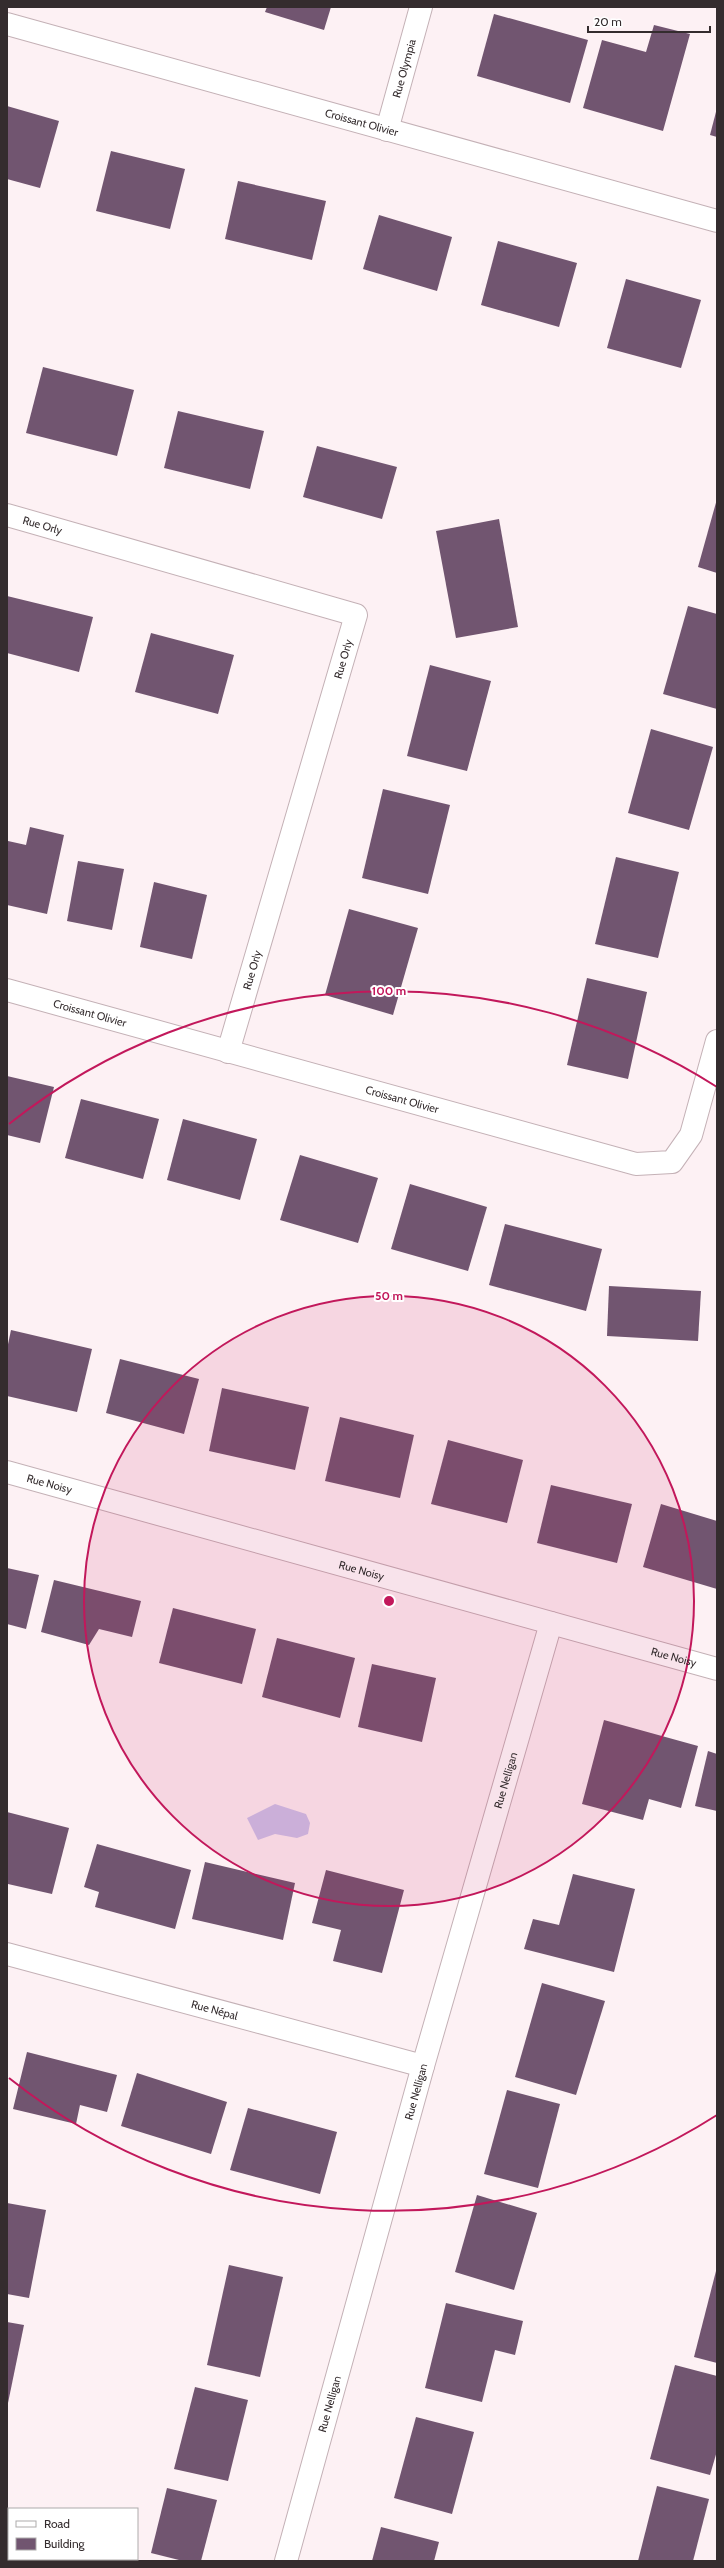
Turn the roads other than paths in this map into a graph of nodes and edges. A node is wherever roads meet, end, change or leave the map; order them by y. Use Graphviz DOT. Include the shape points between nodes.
graph roads {
  1 [pos="421,7"];
  2 [pos="7,24"];
  3 [pos="387,130"];
  4 [pos="717,221"];
  5 [pos="7,515"];
  6 [pos="7,990"];
  7 [pos="717,1041"];
  8 [pos="228,1052"];
  9 [pos="7,1472"];
  10 [pos="551,1623"];
  11 [pos="717,1669"];
  12 [pos="7,1954"];
  13 [pos="423,2066"];
  14 [pos="286,2561"];
  1 -- 3 [label="street, Rue Olympia"];
  2 -- 3 [label="street, Croissant Olivier"];
  3 -- 4 [label="street, Croissant Olivier"];
  5 -- 8 [label="street, Rue Orly" via="356,615"];
  6 -- 8 [label="street, Croissant Olivier"];
  7 -- 8 [label="street, Croissant Olivier" via="691,1135 672,1162 636,1164"];
  9 -- 10 [label="street, Rue Noisy"];
  10 -- 11 [label="street, Rue Noisy"];
  10 -- 13 [label="street, Rue Nelligan"];
  12 -- 13 [label="street, Rue Népal"];
  13 -- 14 [label="street, Rue Nelligan"];
}
